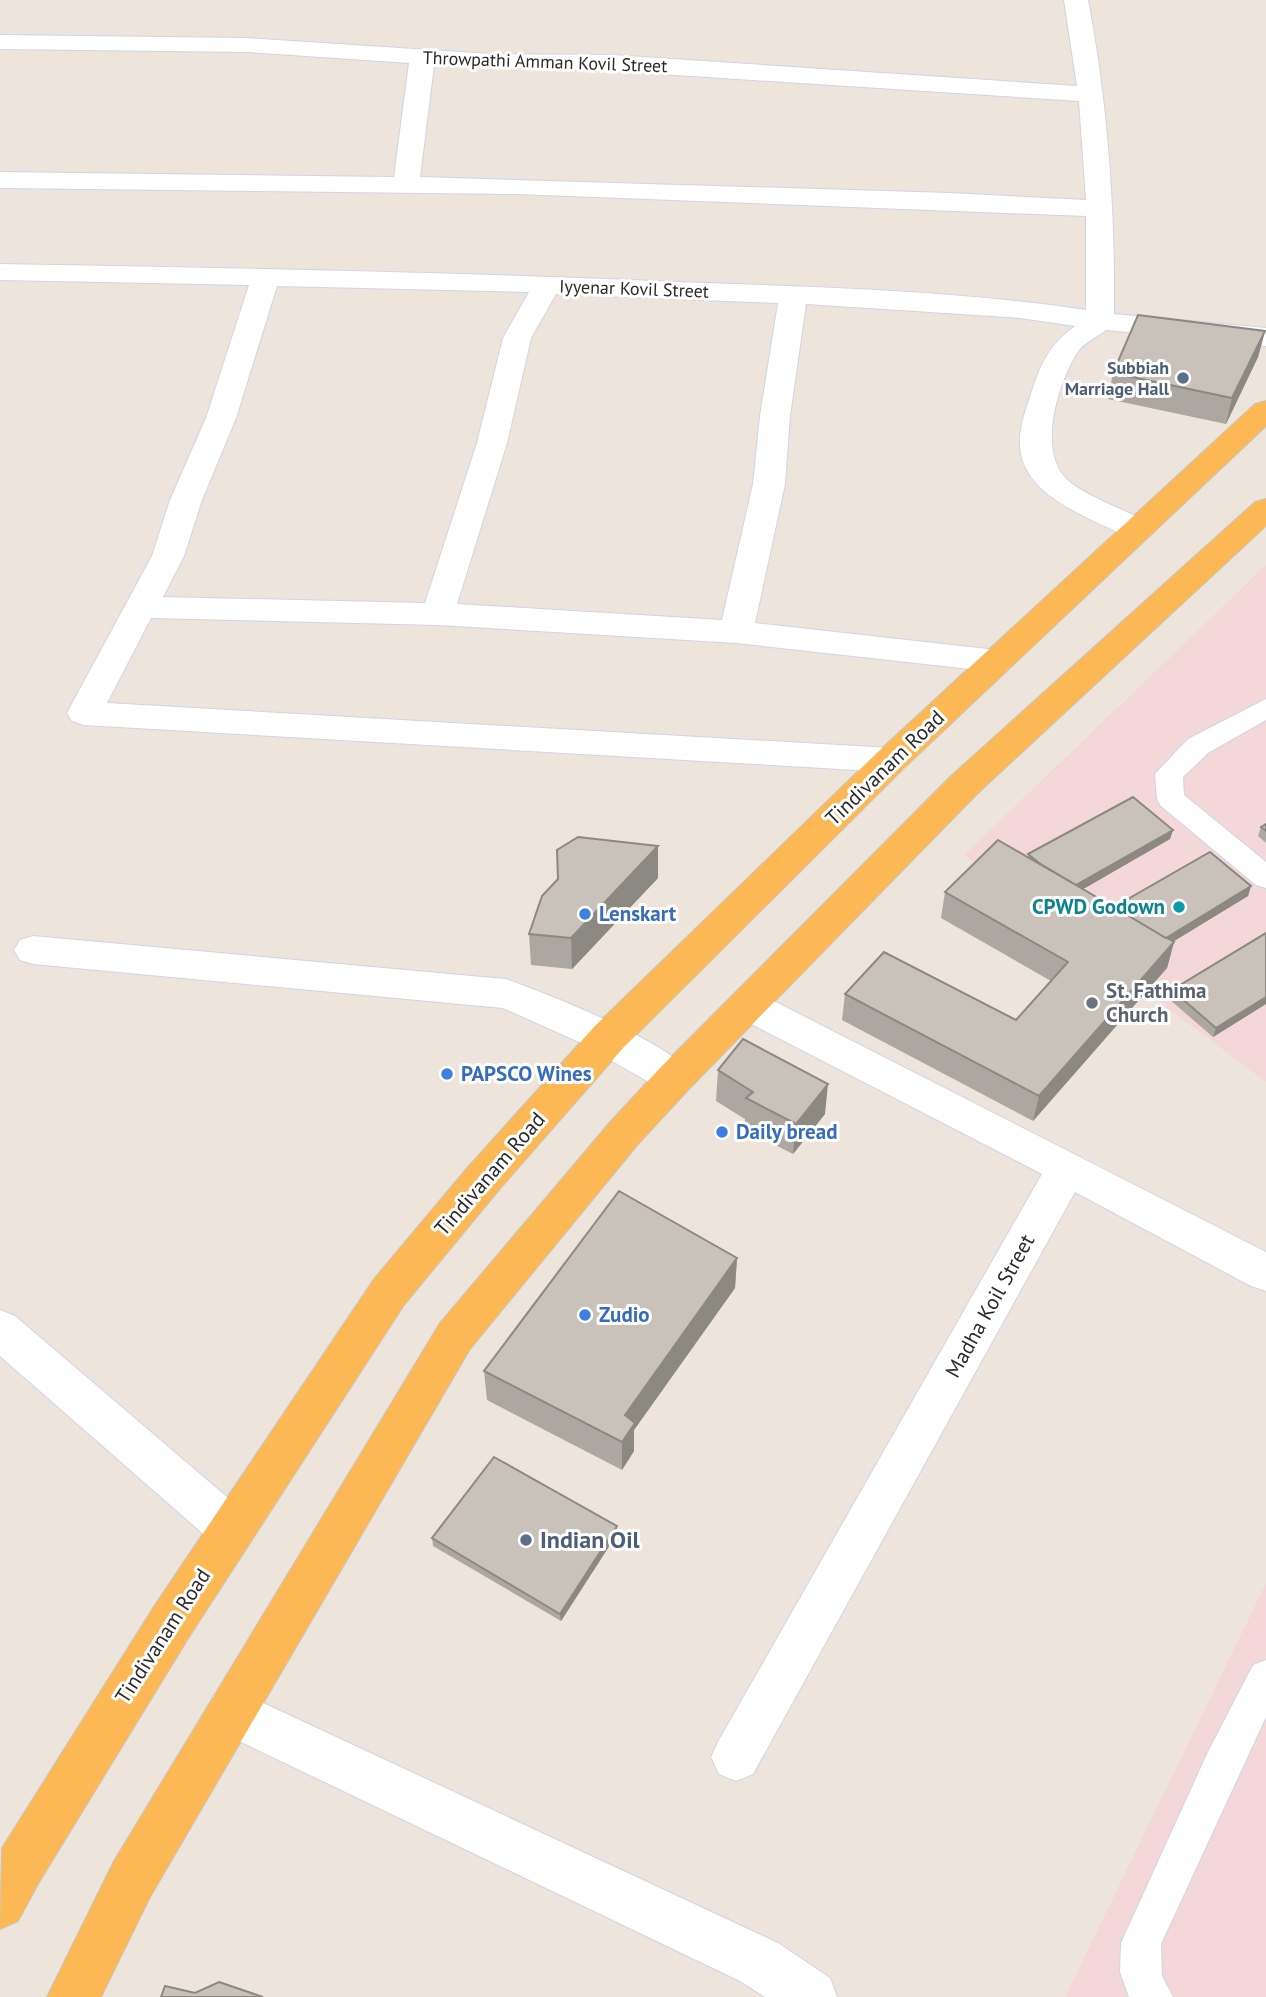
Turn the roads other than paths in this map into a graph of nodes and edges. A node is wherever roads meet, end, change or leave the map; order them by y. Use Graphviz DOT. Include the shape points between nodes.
graph roads {
  1 [pos="1076,0"];
  2 [pos="0,42"];
  3 [pos="422,57"];
  4 [pos="1090,94"];
  5 [pos="0,180"];
  6 [pos="406,184"];
  7 [pos="1100,209"];
  8 [pos="0,272"];
  9 [pos="266,276"];
  10 [pos="547,285"];
  11 [pos="793,295"];
  12 [pos="1100,321"];
  13 [pos="1266,337"];
  14 [pos="1266,410"];
  15 [pos="1266,509"];
  16 [pos="1136,529"];
  17 [pos="139,607"];
  18 [pos="438,614"];
  19 [pos="736,632"];
  20 [pos="997,661"];
  21 [pos="1266,708"];
  22 [pos="891,760"];
  23 [pos="1266,878"];
  24 [pos="33,950"];
  25 [pos="748,1005"];
  26 [pos="609,1037"];
  27 [pos="675,1078"];
  28 [pos="1067,1168"];
  29 [pos="1266,1273"];
  30 [pos="0,1329"];
  31 [pos="232,1530"];
  32 [pos="1266,1678"];
  33 [pos="231,1712"];
  34 [pos="736,1757"];
  35 [pos="7,1877"];
  36 [pos="73,1997"];
  37 [pos="811,1997"];
  38 [pos="1153,1997"];
  1 -- 4 [label="street"];
  2 -- 3 [label="street, Throwpathi Amman Kovil Street" via="247,46"];
  3 -- 4 [label="street, Throwpathi Amman Kovil Street" via="613,63"];
  3 -- 6 [label="street"];
  4 -- 7 [label="street"];
  5 -- 6 [label="street"];
  6 -- 7 [label="street"];
  7 -- 12 [label="street"];
  8 -- 9 [label="street, Iyyenar Kovil Street"];
  9 -- 10 [label="street, Iyyenar Kovil Street"];
  9 -- 17 [label="street" via="221,418 186,499 169,556"];
  10 -- 11 [label="street, Iyyenar Kovil Street"];
  10 -- 18 [label="street" via="517,338 492,443"];
  11 -- 12 [label="street, Iyyenar Kovil Street" via="1020,309"];
  11 -- 19 [label="street" via="769,484"];
  12 -- 13 [label="street, Iyyenar Kovil Street"];
  12 -- 16 [label="street" via="1065,347 1037,423 1035,446 1042,469 1059,489"];
  14 -- 16 [label="highway, Tindivanam Road"];
  15 -- 25 [label="highway" via="964,785"];
  16 -- 20 [label="highway, Tindivanam Road"];
  17 -- 18 [label="street"];
  17 -- 22 [label="street" via="84,713"];
  18 -- 19 [label="street"];
  19 -- 20 [label="street"];
  20 -- 22 [label="highway, Tindivanam Road"];
  21 -- 23 [label="lane" via="1198,746 1169,774 1171,799"];
  22 -- 26 [label="highway, Tindivanam Road"];
  24 -- 26 [label="street" via="505,994"];
  25 -- 27 [label="highway"];
  25 -- 28 [label="street"];
  26 -- 27 [label="street"];
  26 -- 31 [label="highway, Tindivanam Road" via="388,1292"];
  27 -- 33 [label="highway" via="455,1336"];
  28 -- 29 [label="street"];
  28 -- 34 [label="street, Madha Koil Street"];
  30 -- 31 [label="street"];
  31 -- 35 [label="highway, Tindivanam Road"];
  32 -- 38 [label="lane" via="1141,1943 1139,1969"];
  33 -- 36 [label="highway" via="132,1879"];
  33 -- 37 [label="street" via="759,1962"];
}
